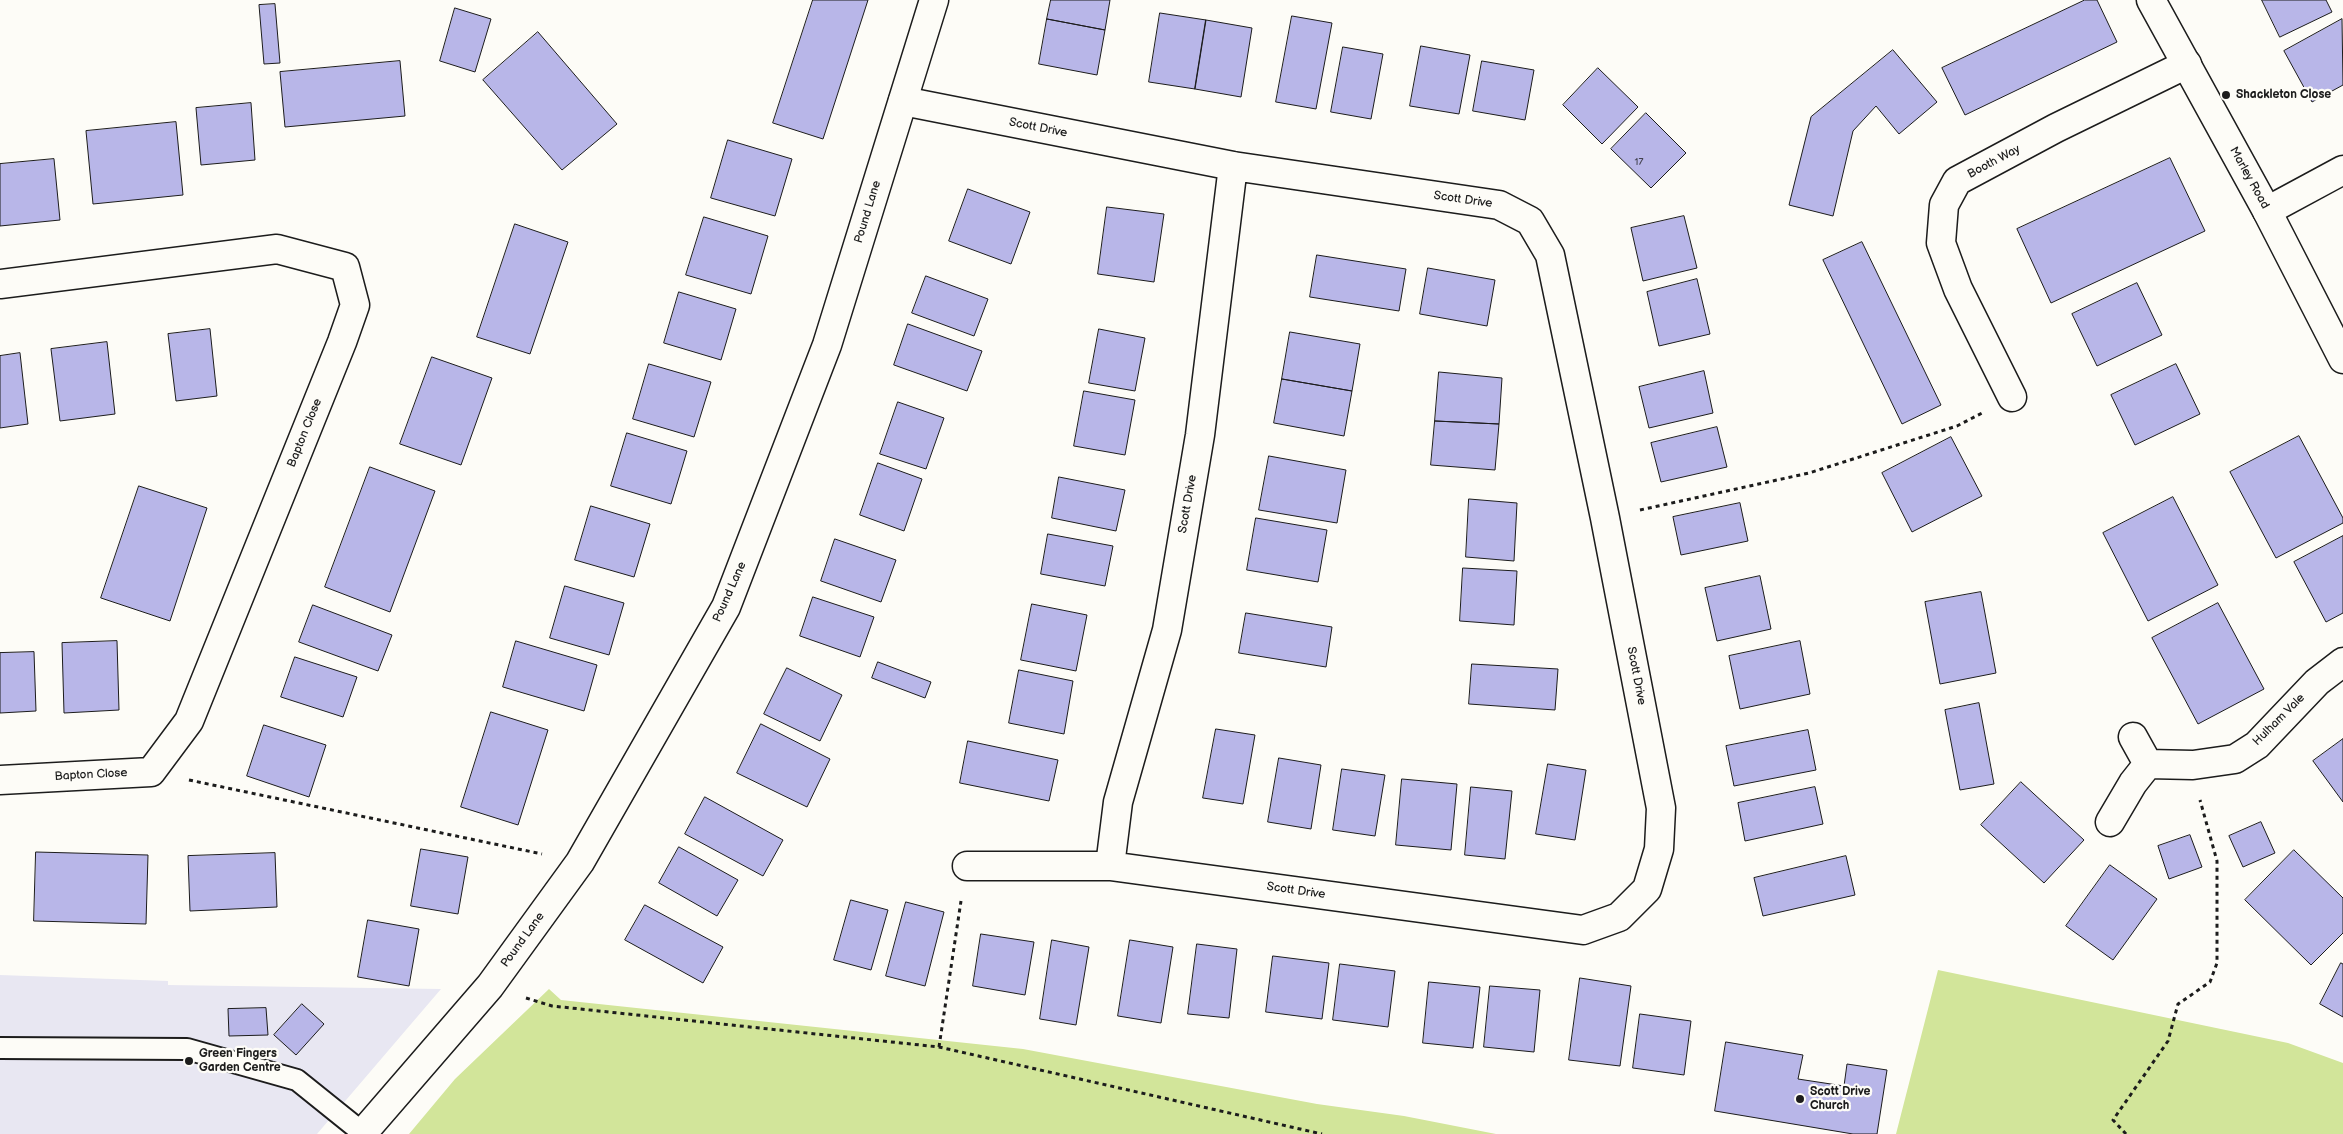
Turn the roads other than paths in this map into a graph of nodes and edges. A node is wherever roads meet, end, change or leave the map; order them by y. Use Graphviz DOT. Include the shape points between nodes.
graph roads {
  1 [pos="934,0"];
  2 [pos="2151,0"];
  3 [pos="2187,64"];
  4 [pos="903,102"];
  5 [pos="1233,166"];
  6 [pos="2343,170"];
  7 [pos="2267,210"];
  8 [pos="0,284"];
  9 [pos="2341,351"];
  10 [pos="2012,396"];
  11 [pos="2343,662"];
  12 [pos="2133,737"];
  13 [pos="2148,764"];
  14 [pos="0,780"];
  15 [pos="2110,822"];
  16 [pos="967,866"];
  17 [pos="1110,866"];
  18 [pos="0,1048"];
  19 [pos="363,1134"];
  1 -- 4 [label="street, Pound Lane"];
  2 -- 3 [label="street, Marley Road"];
  3 -- 7 [label="street, Marley Road"];
  3 -- 10 [label="street, Booth Way" via="1957,181 1944,205 1941,243 1958,289"];
  4 -- 5 [label="street, Scott Drive"];
  4 -- 19 [label="street, Pound Lane" via="827,345 726,607 580,862 490,986"];
  5 -- 17 [label="street, Scott Drive" via="1200,435 1167,630 1118,802"];
  5 -- 17 [label="street, Scott Drive" via="1499,205 1530,221 1550,255 1605,518 1661,808 1660,849 1647,889 1619,917 1582,930"];
  6 -- 7 [label="street"];
  7 -- 9 [label="street, Marley Road"];
  8 -- 14 [label="street, Bapton Close" via="277,248 345,268 355,305 188,721 151,772"];
  11 -- 13 [label="street, Hulham Vale" via="2317,682 2257,745 2235,759 2193,765"];
  12 -- 13 [label="street"];
  13 -- 15 [label="street"];
  16 -- 17 [label="street, Scott Drive"];
  18 -- 19 [label="lane" via="187,1049 297,1080"];
}
